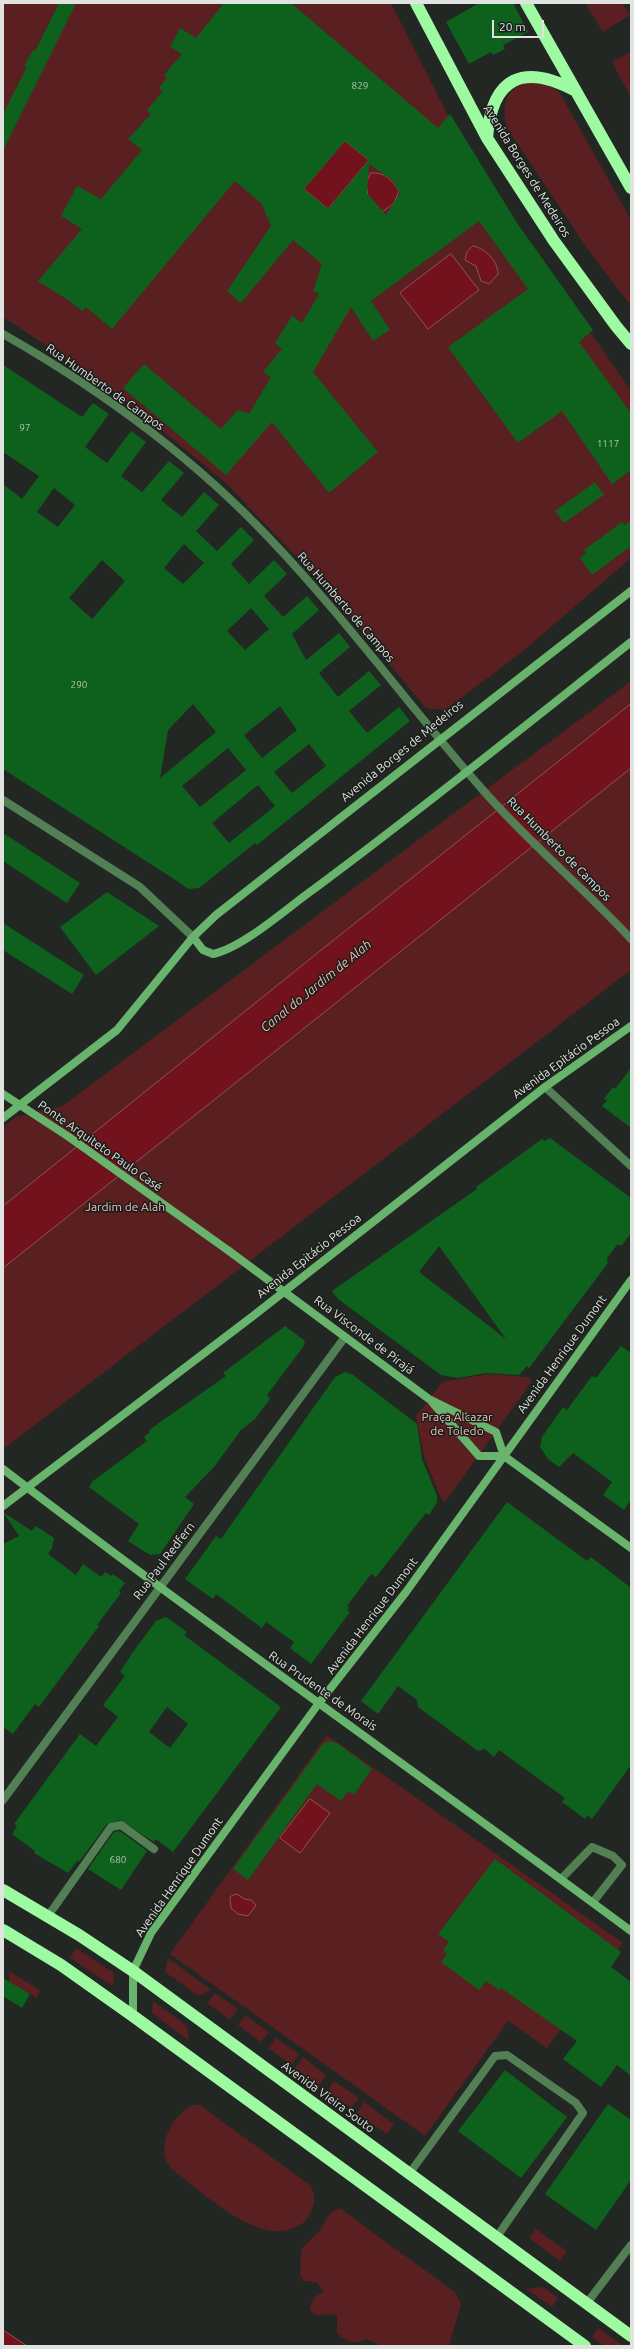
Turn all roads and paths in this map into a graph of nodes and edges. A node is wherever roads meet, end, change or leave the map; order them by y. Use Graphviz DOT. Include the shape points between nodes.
graph roads {
  1 [pos="416,3"];
  2 [pos="526,3"];
  3 [pos="576,91"];
  4 [pos="487,138"];
  5 [pos="631,188"];
  6 [pos="3,334"];
  7 [pos="631,344"];
  8 [pos="631,591"];
  9 [pos="631,642"];
  10 [pos="440,738"];
  11 [pos="468,771"];
  12 [pos="3,800"];
  13 [pos="193,937"];
  14 [pos="631,939"];
  15 [pos="631,1026"];
  16 [pos="545,1087"];
  17 [pos="3,1094"];
  18 [pos="20,1105"];
  19 [pos="3,1118"];
  20 [pos="631,1166"];
  21 [pos="631,1280"];
  22 [pos="284,1291"];
  23 [pos="345,1336"];
  24 [pos="429,1399"];
  25 [pos="504,1456"];
  26 [pos="3,1469"];
  27 [pos="28,1489"];
  28 [pos="3,1506"];
  29 [pos="631,1548"];
  30 [pos="158,1588"];
  31 [pos="319,1703"];
  32 [pos="3,1800"];
  33 [pos="154,1849"];
  34 [pos="561,1879"];
  35 [pos="3,1890"];
  36 [pos="593,1902"];
  37 [pos="48,1916"];
  38 [pos="3,1930"];
  39 [pos="631,1931"];
  40 [pos="133,1971"];
  41 [pos="133,2016"];
  42 [pos="409,2174"];
  43 [pos="496,2238"];
  44 [pos="631,2244"];
  45 [pos="587,2303"];
  46 [pos="631,2336"];
  47 [pos="585,2346"];
  1 -- 4 [label="highway, Avenida Borges de Medeiros"];
  2 -- 3 [label="highway"];
  3 -- 4 [label="highway" via="542,77 517,78 508,84 494,103"];
  3 -- 5 [label="highway"];
  4 -- 7 [label="highway, Avenida Borges de Medeiros" via="554,241"];
  6 -- 10 [label="street, Rua Humberto de Campos" via="94,391 147,429 227,498 270,539 320,594"];
  8 -- 10 [label="main road, Avenida Borges de Medeiros"];
  9 -- 11 [label="main road"];
  10 -- 11 [label="street, Rua Humberto de Campos"];
  10 -- 13 [label="main road, Avenida Borges de Medeiros" via="216,915"];
  11 -- 13 [label="main road" via="377,842 229,949 219,953 208,953"];
  11 -- 14 [label="street, Rua Humberto de Campos" via="551,860"];
  12 -- 13 [label="street" via="140,887"];
  13 -- 18 [label="main road, Avenida Borges de Medeiros" via="117,1030"];
  15 -- 16 [label="main road, Avenida Epitácio Pessoa"];
  16 -- 20 [label="street"];
  16 -- 22 [label="main road, Avenida Epitácio Pessoa"];
  17 -- 18 [label="main road, Ponte Arquiteto Paulo Casé"];
  18 -- 19 [label="main road, Avenida Borges de Medeiros"];
  18 -- 22 [label="main road, Ponte Arquiteto Paulo Casé, bridge" via="69,1137"];
  21 -- 25 [label="main road, Avenida Henrique Dumont"];
  22 -- 23 [label="main road, Rua Visconde de Pirajá"];
  22 -- 27 [label="main road, Avenida Epitácio Pessoa"];
  23 -- 24 [label="main road, Rua Visconde de Pirajá"];
  23 -- 30 [label="street, Rua Paul Redfern"];
  24 -- 25 [label="main road, Rua Visconde de Pirajá" via="496,1432"];
  24 -- 25 [label="main road, Rua Visconde de Pirajá" via="479,1456"];
  25 -- 29 [label="main road"];
  25 -- 31 [label="main road, Avenida Henrique Dumont" via="406,1592"];
  26 -- 27 [label="main road, Rua Prudente de Morais"];
  27 -- 28 [label="main road, Avenida Epitácio Pessoa"];
  27 -- 30 [label="main road, Rua Prudente de Morais"];
  30 -- 31 [label="main road, Rua Prudente de Morais"];
  30 -- 32 [label="street, Rua Paul Redfern"];
  31 -- 34 [label="main road, Rua Prudente de Morais"];
  31 -- 40 [label="main road, Avenida Henrique Dumont" via="151,1933"];
  33 -- 37 [label="street" via="121,1825 111,1827"];
  34 -- 36 [label="main road, Rua Prudente de Morais"];
  34 -- 36 [label="street" via="592,1847 613,1856 622,1865"];
  35 -- 37 [label="highway, Avenida Vieira Souto"];
  36 -- 39 [label="main road, Rua Prudente de Morais"];
  37 -- 40 [label="highway, Avenida Vieira Souto"];
  38 -- 41 [label="highway" via="61,1965"];
  40 -- 41 [label="main road, Avenida Henrique Dumont"];
  40 -- 42 [label="highway, Avenida Vieira Souto"];
  41 -- 47 [label="highway"];
  42 -- 43 [label="highway, Avenida Vieira Souto"];
  42 -- 43 [label="street" via="495,2056 507,2055 576,2103 583,2113"];
  43 -- 45 [label="highway, Avenida Vieira Souto"];
  44 -- 45 [label="street"];
  45 -- 46 [label="highway, Avenida Vieira Souto"];
}
